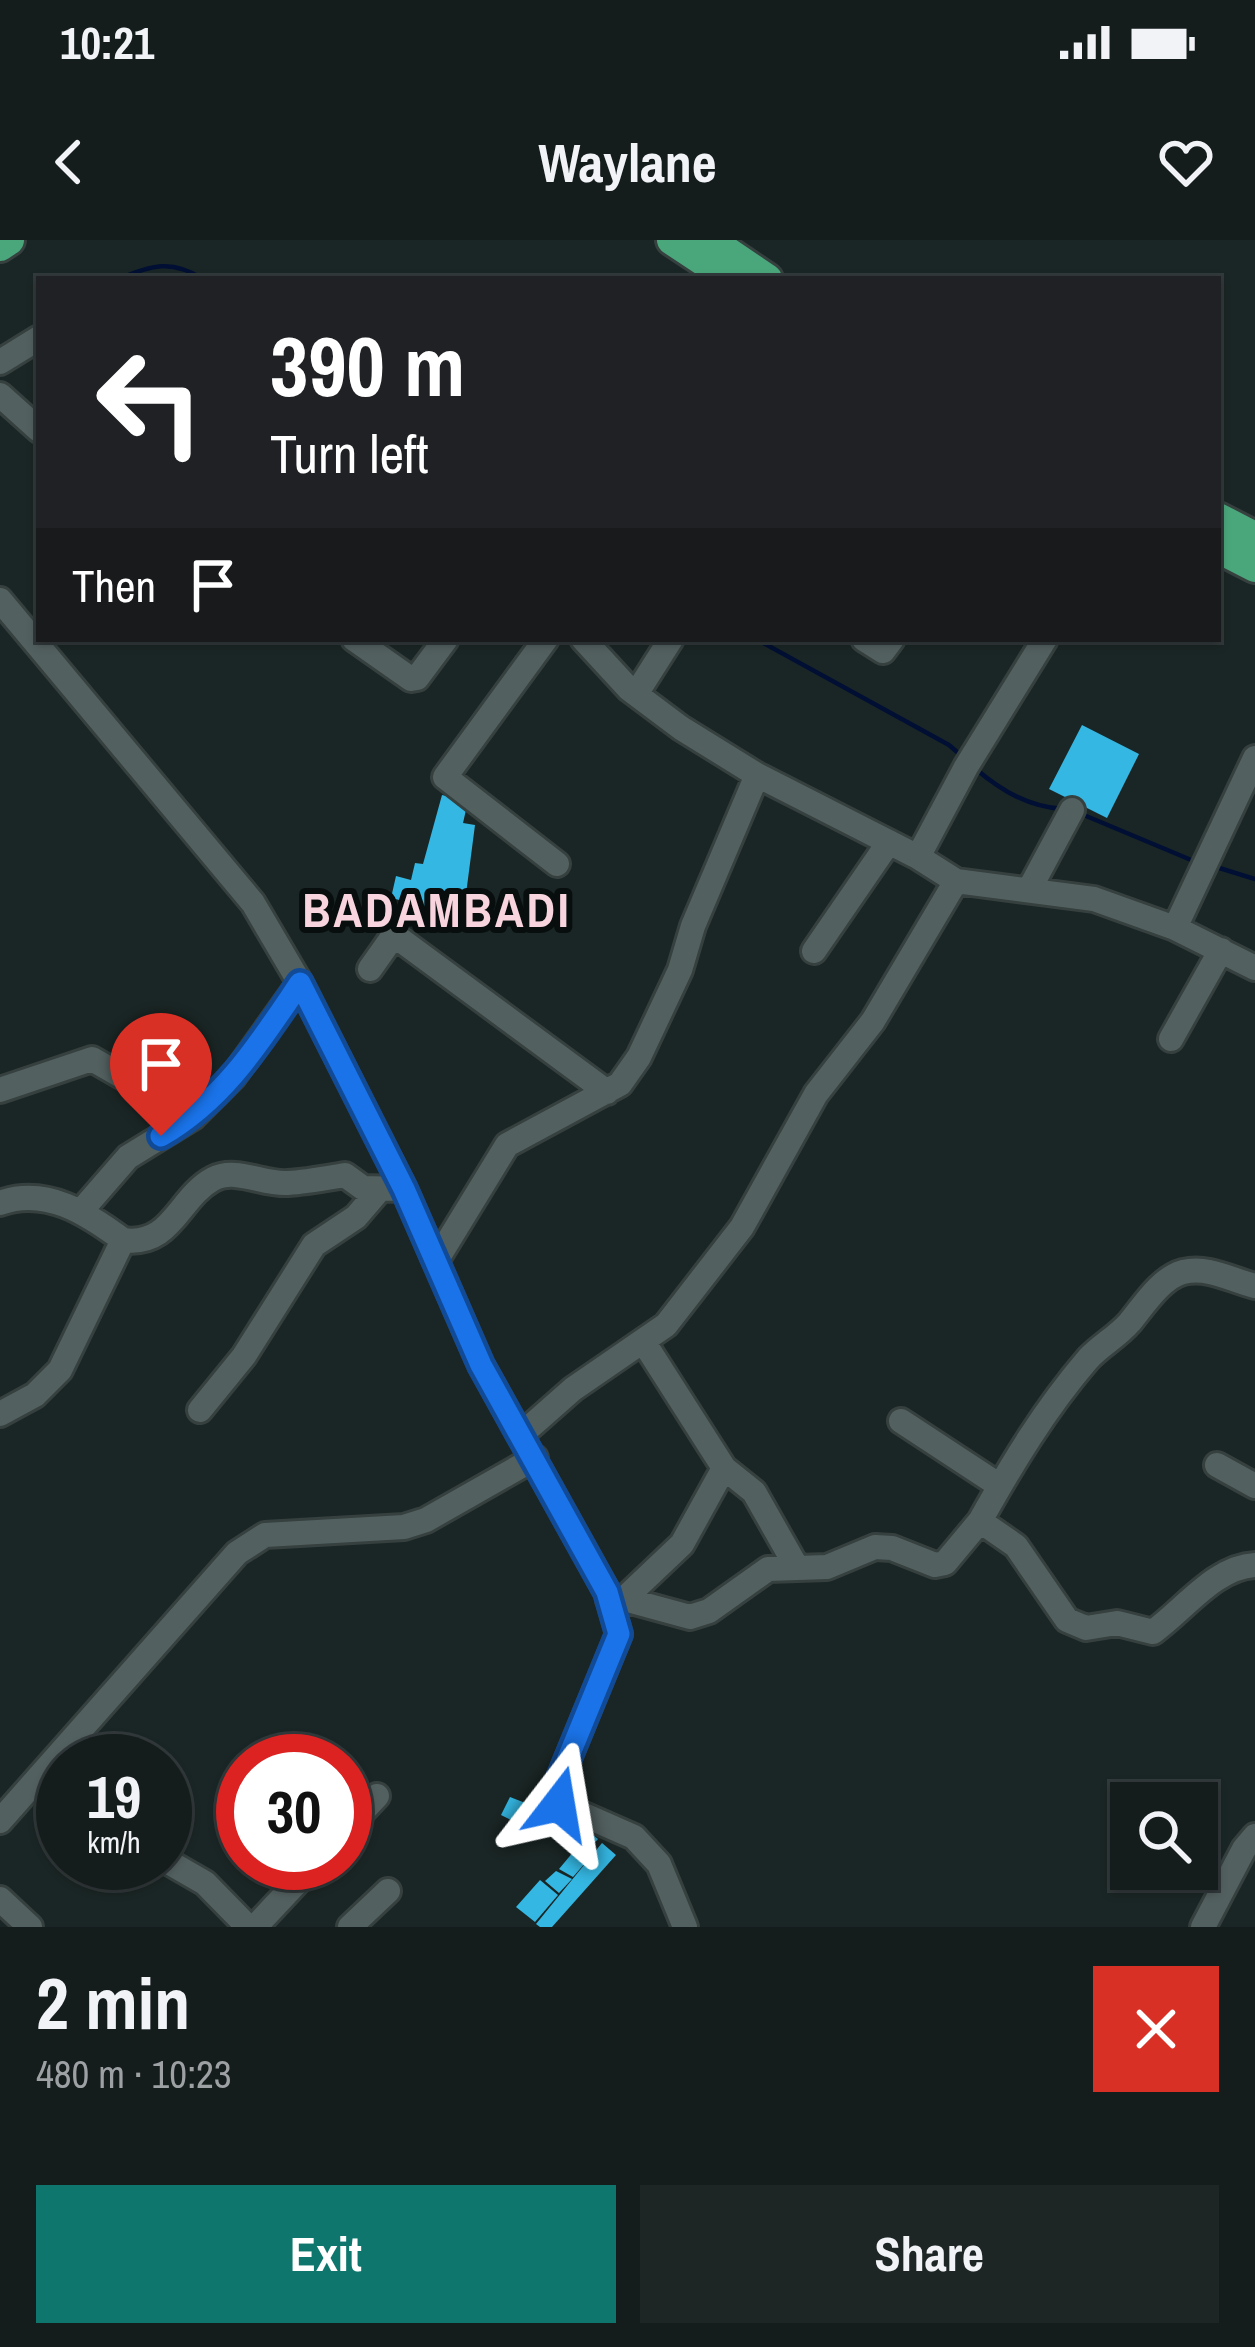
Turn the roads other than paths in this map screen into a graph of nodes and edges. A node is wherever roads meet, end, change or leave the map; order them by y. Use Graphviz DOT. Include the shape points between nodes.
graph roads {
  1 [pos="9,240"];
  2 [pos="672,240"];
  3 [pos="709,240"];
  4 [pos="0,246"];
  5 [pos="726,276"];
  6 [pos="763,276"];
  7 [pos="36,340"];
  8 [pos="0,362"];
  9 [pos="0,395"];
  10 [pos="36,427"];
  11 [pos="1221,520"];
  12 [pos="1255,537"];
  13 [pos="1221,550"];
  14 [pos="1255,567"];
  15 [pos="0,600"];
  16 [pos="358,642"];
  17 [pos="443,642"];
  18 [pos="544,642"];
  19 [pos="586,642"];
  20 [pos="669,642"];
  21 [pos="1039,642"];
  22 [pos="636,694"];
  23 [pos="1255,758"];
  24 [pos="757,776"];
  25 [pos="1072,810"];
  26 [pos="889,842"];
  27 [pos="918,857"];
  28 [pos="557,864"];
  29 [pos="956,881"];
  30 [pos="1029,890"];
  31 [pos="1175,928"];
  32 [pos="1221,950"];
  33 [pos="814,951"];
  34 [pos="1255,968"];
  35 [pos="370,969"];
  36 [pos="300,983"];
  37 [pos="1171,1039"];
  38 [pos="0,1090"];
  39 [pos="608,1092"];
  40 [pos="193,1117"];
  41 [pos="392,1189"];
  42 [pos="0,1203"];
  43 [pos="82,1210"];
  44 [pos="124,1240"];
  45 [pos="436,1261"];
  46 [pos="1255,1286"];
  47 [pos="643,1341"];
  48 [pos="200,1410"];
  49 [pos="0,1414"];
  50 [pos="902,1421"];
  51 [pos="522,1434"];
  52 [pos="535,1458"];
  53 [pos="1217,1465"];
  54 [pos="724,1468"];
  55 [pos="1000,1486"];
  56 [pos="1255,1486"];
  57 [pos="980,1521"];
  58 [pos="1255,1565"];
  59 [pos="796,1566"];
  60 [pos="617,1599"];
  61 [pos="90,1734"];
  62 [pos="36,1788"];
  63 [pos="377,1796"];
  64 [pos="372,1801"];
  65 [pos="0,1821"];
  66 [pos="1255,1836"];
  67 [pos="192,1876"];
  68 [pos="288,1890"];
  69 [pos="388,1891"];
  70 [pos="0,1899"];
  71 [pos="30,1927"];
  72 [pos="251,1927"];
  73 [pos="350,1927"];
  74 [pos="685,1927"];
  75 [pos="1203,1927"];
  1 -- 4 [label="main road"];
  2 -- 5 [label="main road"];
  3 -- 6 [label="main road"];
  7 -- 8 [label="street"];
  9 -- 10 [label="street"];
  11 -- 12 [label="main road"];
  13 -- 14 [label="main road"];
  15 -- 36 [label="street" via="254,902"];
  16 -- 17 [label="street" via="411,679"];
  18 -- 28 [label="street" via="445,777"];
  19 -- 22 [label="street"];
  20 -- 22 [label="street"];
  21 -- 27 [label="street"];
  22 -- 24 [label="street"];
  23 -- 31 [label="street"];
  24 -- 26 [label="street"];
  24 -- 39 [label="street" via="660,1018"];
  25 -- 30 [label="street"];
  26 -- 27 [label="street"];
  26 -- 33 [label="street"];
  27 -- 29 [label="street"];
  29 -- 30 [label="street"];
  29 -- 47 [label="street" via="873,1021 816,1094 742,1227 666,1325"];
  30 -- 31 [label="street" via="1094,899"];
  31 -- 32 [label="street"];
  32 -- 34 [label="street"];
  32 -- 37 [label="street"];
  35 -- 39 [label="street" via="394,934"];
  36 -- 40 [label="street" via="246,1062"];
  36 -- 41 [label="street"];
  38 -- 40 [label="street" via="92,1059"];
  39 -- 45 [label="street" via="507,1145"];
  40 -- 43 [label="street" via="128,1157"];
  41 -- 44 [label="street" via="363,1188 345,1175 283,1184 219,1176 158,1234"];
  41 -- 45 [label="street"];
  41 -- 48 [label="street" via="314,1245"];
  42 -- 43 [label="street" via="19,1196"];
  43 -- 44 [label="street"];
  44 -- 49 [label="street" via="60,1370"];
  45 -- 51 [label="street"];
  46 -- 55 [label="street" via="1211,1271 1171,1278 1064,1389"];
  47 -- 51 [label="street"];
  47 -- 54 [label="street"];
  50 -- 55 [label="street"];
  51 -- 52 [label="street"];
  52 -- 60 [label="street"];
  52 -- 61 [label="street" via="426,1520 266,1535 237,1553"];
  53 -- 56 [label="street"];
  54 -- 59 [label="street" via="754,1492"];
  54 -- 60 [label="street" via="682,1544"];
  55 -- 57 [label="street"];
  57 -- 58 [label="street" via="1016,1546 1067,1620 1086,1628 1117,1623 1154,1632 1217,1579"];
  57 -- 59 [label="street" via="946,1563 874,1546 827,1567"];
  59 -- 60 [label="street" via="768,1569 690,1617"];
  60 -- 74 [label="street" via="619,1634 555,1790 559,1804 634,1837 659,1864"];
  62 -- 65 [label="street"];
  63 -- 64 [label="street"];
  66 -- 75 [label="street"];
  67 -- 72 [label="street"];
  68 -- 72 [label="street"];
  69 -- 73 [label="street"];
  70 -- 71 [label="street"];
}
